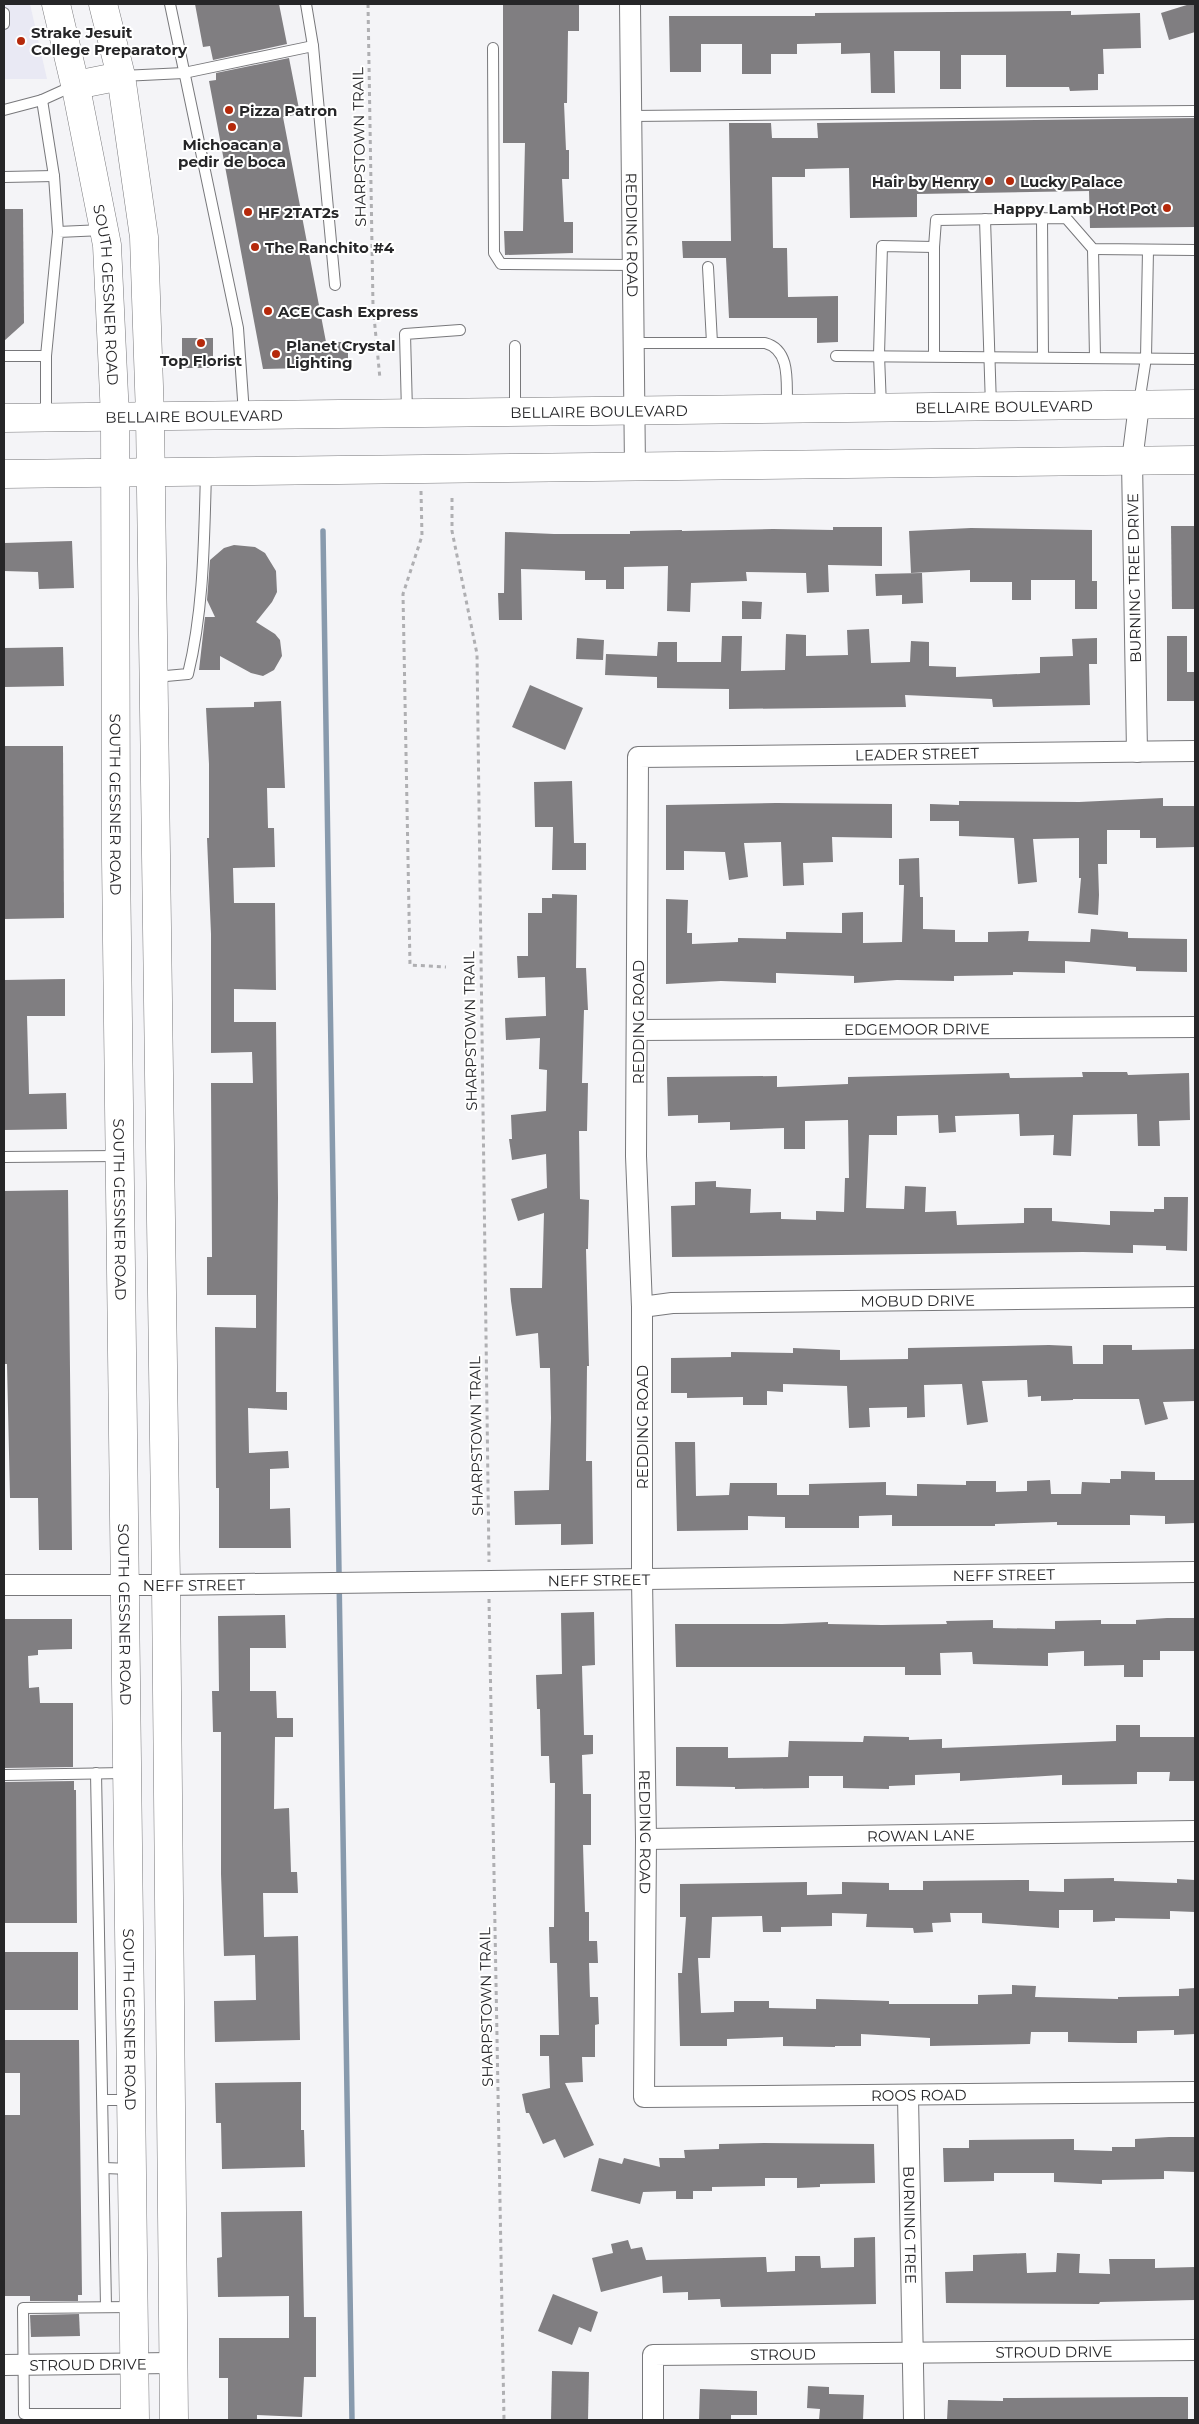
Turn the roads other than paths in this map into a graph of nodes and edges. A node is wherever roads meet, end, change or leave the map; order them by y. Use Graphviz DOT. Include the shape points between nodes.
graph roads {
  1 [pos="56,4"];
  2 [pos="103,4"];
  3 [pos="170,4"];
  4 [pos="306,4"];
  5 [pos="630,4"];
  6 [pos="4,13"];
  7 [pos="4,24"];
  8 [pos="313,46"];
  9 [pos="493,48"];
  10 [pos="184,73"];
  11 [pos="121,76"];
  12 [pos="76,85"];
  13 [pos="42,100"];
  14 [pos="4,110"];
  15 [pos="1195,111"];
  16 [pos="632,116"];
  17 [pos="54,176"];
  18 [pos="4,177"];
  19 [pos="1042,218"];
  20 [pos="985,219"];
  21 [pos="104,230"];
  22 [pos="58,232"];
  23 [pos="934,247"];
  24 [pos="1093,249"];
  25 [pos="1148,250"];
  26 [pos="1195,250"];
  27 [pos="633,265"];
  28 [pos="708,267"];
  29 [pos="335,285"];
  30 [pos="460,330"];
  31 [pos="634,343"];
  32 [pos="712,343"];
  33 [pos="515,346"];
  34 [pos="879,355"];
  35 [pos="4,356"];
  36 [pos="46,356"];
  37 [pos="836,356"];
  38 [pos="934,356"];
  39 [pos="989,356"];
  40 [pos="1043,357"];
  41 [pos="1094,358"];
  42 [pos="1146,358"];
  43 [pos="1195,359"];
  44 [pos="1195,404"];
  45 [pos="1139,405"];
  46 [pos="991,406"];
  47 [pos="881,408"];
  48 [pos="787,409"];
  49 [pos="634,411"];
  50 [pos="515,412"];
  51 [pos="407,413"];
  52 [pos="244,415"];
  53 [pos="150,416"];
  54 [pos="46,417"];
  55 [pos="115,417"];
  56 [pos="4,418"];
  57 [pos="1195,460"];
  58 [pos="1132,461"];
  59 [pos="635,468"];
  60 [pos="150,472"];
  61 [pos="206,472"];
  62 [pos="115,473"];
  63 [pos="4,474"];
  64 [pos="154,677"];
  65 [pos="1195,751"];
  66 [pos="1137,752"];
  67 [pos="638,757"];
  68 [pos="157,856"];
  69 [pos="116,858"];
  70 [pos="1195,1027"];
  71 [pos="638,1030"];
  72 [pos="121,1156"];
  73 [pos="4,1157"];
  74 [pos="121,1203"];
  75 [pos="160,1203"];
  76 [pos="1195,1297"];
  77 [pos="642,1306"];
  78 [pos="1195,1572"];
  79 [pos="642,1579"];
  80 [pos="125,1584"];
  81 [pos="4,1585"];
  82 [pos="166,1585"];
  83 [pos="96,1773"];
  84 [pos="126,1773"];
  85 [pos="5,1775"];
  86 [pos="1195,1831"];
  87 [pos="646,1838"];
  88 [pos="1195,2092"];
  89 [pos="908,2096"];
  90 [pos="644,2098"];
  91 [pos="104,2100"];
  92 [pos="132,2100"];
  93 [pos="104,2168"];
  94 [pos="131,2169"];
  95 [pos="106,2307"];
  96 [pos="133,2307"];
  97 [pos="1195,2350"];
  98 [pos="913,2354"];
  99 [pos="172,2363"];
  100 [pos="134,2364"];
  101 [pos="14,2365"];
  102 [pos="105,2417"];
  103 [pos="135,2417"];
  104 [pos="174,2420"];
  105 [pos="653,2420"];
  106 [pos="914,2420"];
  1 -- 12 [label="main road, SOUTH GESSNER ROAD"];
  2 -- 11 [label="main road"];
  3 -- 10 [label="lane"];
  4 -- 8 [label="lane"];
  5 -- 16 [label="street, REDDING ROAD"];
  6 -- 7 [label="lane"];
  8 -- 10 [label="lane"];
  8 -- 29 [label="lane"];
  9 -- 27 [label="lane" via="494,253 501,264"];
  10 -- 11 [label="lane"];
  10 -- 52 [label="lane" via="238,328"];
  11 -- 12 [label="main road"];
  11 -- 53 [label="main road" via="144,237"];
  12 -- 13 [label="lane"];
  12 -- 21 [label="main road, SOUTH GESSNER ROAD"];
  13 -- 14 [label="lane"];
  13 -- 17 [label="lane"];
  15 -- 16 [label="lane"];
  16 -- 27 [label="street, REDDING ROAD"];
  17 -- 18 [label="lane"];
  17 -- 22 [label="lane"];
  19 -- 20 [label="lane"];
  19 -- 24 [label="lane" via="1066,218"];
  19 -- 40 [label="lane"];
  20 -- 23 [label="lane" via="936,220"];
  20 -- 39 [label="lane"];
  21 -- 22 [label="lane"];
  21 -- 55 [label="main road, SOUTH GESSNER ROAD"];
  22 -- 36 [label="lane"];
  23 -- 34 [label="lane" via="882,246"];
  23 -- 38 [label="lane"];
  24 -- 25 [label="lane"];
  24 -- 41 [label="lane"];
  25 -- 26 [label="lane"];
  25 -- 42 [label="lane"];
  27 -- 31 [label="street, REDDING ROAD"];
  28 -- 32 [label="lane"];
  30 -- 51 [label="lane" via="405,334"];
  31 -- 32 [label="lane"];
  31 -- 49 [label="street, REDDING ROAD"];
  32 -- 48 [label="lane" via="765,343 780,351 785,361"];
  33 -- 50 [label="lane"];
  34 -- 37 [label="lane"];
  34 -- 38 [label="lane"];
  34 -- 47 [label="lane"];
  35 -- 36 [label="lane"];
  36 -- 54 [label="lane"];
  38 -- 39 [label="lane"];
  39 -- 40 [label="lane"];
  39 -- 46 [label="lane"];
  40 -- 41 [label="lane"];
  41 -- 42 [label="lane"];
  42 -- 43 [label="lane"];
  42 -- 45 [label="lane"];
  44 -- 45 [label="main road, BELLAIRE BOULEVARD"];
  45 -- 46 [label="main road, BELLAIRE BOULEVARD"];
  45 -- 58 [label="street, BURNING TREE DRIVE"];
  46 -- 47 [label="main road, BELLAIRE BOULEVARD"];
  47 -- 48 [label="main road, BELLAIRE BOULEVARD"];
  48 -- 49 [label="main road, BELLAIRE BOULEVARD"];
  49 -- 50 [label="main road, BELLAIRE BOULEVARD"];
  49 -- 59 [label="street, REDDING ROAD"];
  50 -- 51 [label="main road, BELLAIRE BOULEVARD"];
  51 -- 52 [label="main road, BELLAIRE BOULEVARD"];
  52 -- 53 [label="main road, BELLAIRE BOULEVARD"];
  53 -- 55 [label="main road, BELLAIRE BOULEVARD"];
  53 -- 60 [label="main road"];
  54 -- 55 [label="main road, BELLAIRE BOULEVARD"];
  54 -- 56 [label="main road, BELLAIRE BOULEVARD"];
  55 -- 62 [label="main road, SOUTH GESSNER ROAD"];
  57 -- 58 [label="main road"];
  58 -- 59 [label="main road"];
  58 -- 66 [label="street, BURNING TREE DRIVE"];
  59 -- 61 [label="main road"];
  60 -- 61 [label="main road"];
  60 -- 62 [label="main road"];
  60 -- 64 [label="main road"];
  61 -- 64 [label="lane" via="202,586 192,659 188,674"];
  62 -- 63 [label="main road"];
  62 -- 69 [label="main road, SOUTH GESSNER ROAD"];
  64 -- 68 [label="main road"];
  65 -- 66 [label="street, LEADER STREET"];
  66 -- 67 [label="street, LEADER STREET"];
  67 -- 71 [label="street, REDDING ROAD"];
  68 -- 69 [label="main road"];
  68 -- 75 [label="main road"];
  69 -- 72 [label="main road, SOUTH GESSNER ROAD"];
  70 -- 71 [label="street, EDGEMOOR DRIVE"];
  71 -- 77 [label="street, REDDING ROAD" via="636,1156"];
  72 -- 73 [label="lane"];
  72 -- 74 [label="main road, SOUTH GESSNER ROAD"];
  74 -- 75 [label="main road"];
  74 -- 80 [label="main road, SOUTH GESSNER ROAD"];
  75 -- 82 [label="main road"];
  76 -- 77 [label="street, MOBUD DRIVE" via="672,1303"];
  77 -- 79 [label="street, REDDING ROAD"];
  78 -- 79 [label="street, NEFF STREET"];
  79 -- 82 [label="street, NEFF STREET"];
  79 -- 87 [label="street, REDDING ROAD"];
  80 -- 81 [label="street, NEFF STREET"];
  80 -- 82 [label="street, NEFF STREET"];
  80 -- 84 [label="main road, SOUTH GESSNER ROAD"];
  82 -- 99 [label="main road"];
  83 -- 84 [label="lane"];
  83 -- 85 [label="lane"];
  83 -- 91 [label="lane"];
  84 -- 92 [label="main road, SOUTH GESSNER ROAD"];
  86 -- 87 [label="street, ROWAN LANE"];
  87 -- 90 [label="street, REDDING ROAD"];
  88 -- 89 [label="street, ROOS ROAD"];
  89 -- 90 [label="street, ROOS ROAD"];
  89 -- 98 [label="street, BURNING TREE"];
  91 -- 92 [label="lane"];
  91 -- 93 [label="lane"];
  92 -- 94 [label="main road, SOUTH GESSNER ROAD"];
  93 -- 94 [label="lane"];
  93 -- 95 [label="lane"];
  94 -- 96 [label="main road, SOUTH GESSNER ROAD"];
  95 -- 96 [label="lane"];
  95 -- 101 [label="lane" via="23,2308"];
  96 -- 100 [label="main road, SOUTH GESSNER ROAD"];
  97 -- 98 [label="street, STROUD DRIVE"];
  98 -- 105 [label="street, STROUD" via="653,2355"];
  98 -- 106 [label="street"];
  99 -- 100 [label="street, STROUD DRIVE"];
  99 -- 104 [label="main road"];
  100 -- 101 [label="street, STROUD DRIVE"];
  100 -- 103 [label="main road, SOUTH GESSNER ROAD"];
  101 -- 102 [label="lane" via="24,2414"];
  102 -- 103 [label="lane"];
}
